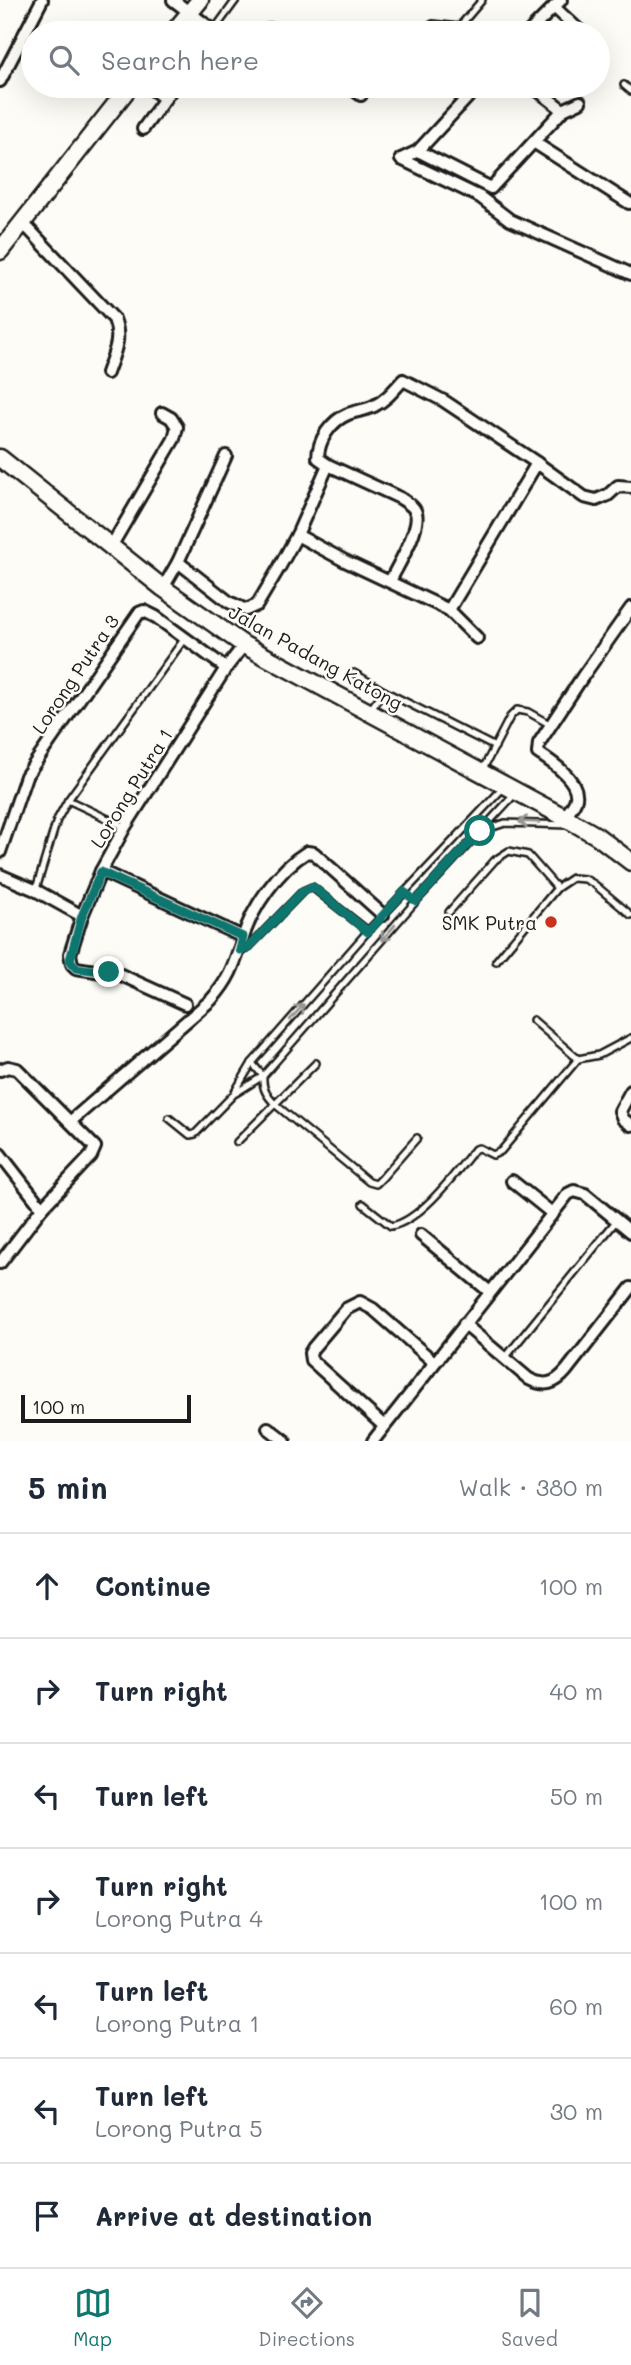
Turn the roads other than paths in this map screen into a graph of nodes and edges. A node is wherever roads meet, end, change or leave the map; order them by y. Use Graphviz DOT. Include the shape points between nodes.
graph roads {
  1 [pos="42,0"];
  2 [pos="173,0"];
  3 [pos="200,0"];
  4 [pos="236,0"];
  5 [pos="482,0"];
  6 [pos="557,3"];
  7 [pos="189,13"];
  8 [pos="31,21"];
  9 [pos="183,21"];
  10 [pos="200,21"];
  11 [pos="222,21"];
  12 [pos="464,21"];
  13 [pos="540,21"];
  14 [pos="572,21"];
  15 [pos="21,40"];
  16 [pos="0,81"];
  17 [pos="624,85"];
  18 [pos="631,91"];
  19 [pos="121,98"];
  20 [pos="467,98"];
  21 [pos="548,98"];
  22 [pos="164,99"];
  23 [pos="580,102"];
  24 [pos="563,110"];
  25 [pos="144,129"];
  26 [pos="535,143"];
  27 [pos="418,151"];
  28 [pos="629,203"];
  29 [pos="23,223"];
  30 [pos="0,251"];
  31 [pos="631,274"];
  32 [pos="107,373"];
  33 [pos="162,413"];
  34 [pos="226,456"];
  35 [pos="0,458"];
  36 [pos="537,463"];
  37 [pos="328,466"];
  38 [pos="631,487"];
  39 [pos="298,535"];
  40 [pos="112,545"];
  41 [pos="178,562"];
  42 [pos="390,581"];
  43 [pos="163,588"];
  44 [pos="631,608"];
  45 [pos="449,610"];
  46 [pos="185,638"];
  47 [pos="477,638"];
  48 [pos="244,645"];
  49 [pos="226,668"];
  50 [pos="354,673"];
  51 [pos="384,691"];
  52 [pos="369,711"];
  53 [pos="551,725"];
  54 [pos="495,747"];
  55 [pos="482,772"];
  56 [pos="511,789"];
  57 [pos="68,800"];
  58 [pos="571,821"];
  59 [pos="125,827"];
  60 [pos="480,831"];
  61 [pos="0,852"];
  62 [pos="630,859"];
  63 [pos="101,872"];
  64 [pos="0,875"];
  65 [pos="557,888"];
  66 [pos="36,890"];
  67 [pos="404,892"];
  68 [pos="416,901"];
  69 [pos="449,912"];
  70 [pos="383,915"];
  71 [pos="631,915"];
  72 [pos="82,916"];
  73 [pos="368,932"];
  74 [pos="243,937"];
  75 [pos="240,950"];
  76 [pos="496,961"];
  77 [pos="185,1004"];
  78 [pos="533,1020"];
  79 [pos="631,1038"];
  80 [pos="578,1059"];
  81 [pos="252,1063"];
  82 [pos="316,1063"];
  83 [pos="0,1070"];
  84 [pos="263,1076"];
  85 [pos="631,1091"];
  86 [pos="233,1095"];
  87 [pos="276,1105"];
  88 [pos="169,1118"];
  89 [pos="71,1121"];
  90 [pos="631,1125"];
  91 [pos="417,1138"];
  92 [pos="237,1142"];
  93 [pos="0,1154"];
  94 [pos="512,1181"];
  95 [pos="363,1204"];
  96 [pos="42,1208"];
  97 [pos="552,1214"];
  98 [pos="617,1220"];
  99 [pos="631,1232"];
  100 [pos="421,1234"];
  101 [pos="2,1253"];
  102 [pos="631,1288"];
  103 [pos="490,1292"];
  104 [pos="464,1324"];
  105 [pos="505,1358"];
  106 [pos="434,1362"];
  107 [pos="384,1426"];
  108 [pos="268,1428"];
  109 [pos="285,1441"];
  110 [pos="373,1441"];
  1 -- 8 [label="street"];
  2 -- 7 [label="street"];
  3 -- 7 [label="street"];
  4 -- 11 [label="lane"];
  5 -- 12 [label="lane"];
  6 -- 13 [label="street"];
  6 -- 14 [label="street"];
  7 -- 9 [label="street"];
  7 -- 10 [label="street"];
  15 -- 16 [label="street"];
  17 -- 18 [label="lane"];
  19 -- 29 [label="street"];
  20 -- 27 [label="street"];
  21 -- 24 [label="street"];
  22 -- 25 [label="street"];
  23 -- 24 [label="street"];
  24 -- 26 [label="street"];
  26 -- 27 [label="street" via="491,188"];
  26 -- 28 [label="street"];
  27 -- 31 [label="street" via="401,159 480,197 510,220"];
  29 -- 30 [label="street"];
  29 -- 32 [label="street" via="114,319 118,343"];
  33 -- 40 [label="street" via="177,427 174,439"];
  34 -- 41 [label="street"];
  35 -- 40 [label="street, Jalan Padang Katong"];
  36 -- 37 [label="street" via="444,401 403,380 383,401 346,415 329,429 318,448 318,458"];
  36 -- 38 [label="street" via="591,499 602,498 618,486"];
  36 -- 45 [label="street"];
  37 -- 39 [label="street"];
  37 -- 42 [label="street" via="400,498 416,513 415,527"];
  39 -- 41 [label="street" via="257,605 246,610"];
  39 -- 42 [label="street"];
  40 -- 43 [label="street, Jalan Padang Katong"];
  41 -- 43 [label="street"];
  42 -- 45 [label="street"];
  43 -- 48 [label="street, Jalan Padang Katong"];
  44 -- 53 [label="street"];
  45 -- 47 [label="street"];
  46 -- 49 [label="street, Lorong Putra 3"];
  46 -- 57 [label="lane"];
  46 -- 61 [label="street, Lorong Putra 3" via="144,611 132,620 26,776"];
  48 -- 49 [label="street, Lorong Putra 1"];
  48 -- 52 [label="street, Jalan Padang Katong"];
  49 -- 59 [label="street, Lorong Putra 1"];
  50 -- 51 [label="lane"];
  51 -- 52 [label="lane"];
  51 -- 54 [label="lane"];
  52 -- 55 [label="street, Jalan Padang Katong"];
  53 -- 54 [label="lane" via="517,710"];
  53 -- 58 [label="street" via="538,753 576,788"];
  54 -- 55 [label="lane"];
  55 -- 56 [label="street, Jalan Padang Katong"];
  56 -- 58 [label="street, Jalan Padang Katong"];
  56 -- 60 [label="lane"];
  56 -- 67 [label="lane"];
  57 -- 59 [label="lane"];
  57 -- 66 [label="lane" via="57,820"];
  58 -- 60 [label="lane, one-way" via="505,823"];
  58 -- 62 [label="street, Jalan Padang Katong"];
  59 -- 63 [label="street, Lorong Putra 1"];
  60 -- 68 [label="lane"];
  63 -- 72 [label="street, Lorong Putra 1"];
  63 -- 74 [label="street"];
  64 -- 66 [label="street"];
  65 -- 69 [label="lane" via="528,855 509,851 495,860"];
  65 -- 71 [label="lane" via="572,878 585,879"];
  65 -- 76 [label="lane"];
  66 -- 72 [label="street"];
  67 -- 68 [label="lane"];
  67 -- 70 [label="lane"];
  68 -- 84 [label="lane, one-way"];
  70 -- 73 [label="lane"];
  70 -- 74 [label="street" via="314,853 307,852 270,888"];
  72 -- 77 [label="street, Lorong Putra 1" via="70,960 76,968 121,975"];
  73 -- 75 [label="lane" via="313,887 303,891 247,949"];
  81 -- 73 [label="lane, one-way"];
  74 -- 75 [label="street"];
  75 -- 89 [label="street" via="225,985 211,1000"];
  78 -- 80 [label="lane"];
  79 -- 80 [label="lane" via="599,1055"];
  80 -- 95 [label="lane" via="501,1151 493,1155 475,1149 433,1197 400,1224 391,1226"];
  81 -- 84 [label="lane"];
  81 -- 86 [label="lane"];
  82 -- 87 [label="lane"];
  83 -- 89 [label="street" via="17,1069"];
  84 -- 86 [label="lane"];
  84 -- 87 [label="lane" via="266,1095"];
  85 -- 90 [label="street" via="620,1111"];
  86 -- 88 [label="lane" via="193,1136"];
  87 -- 91 [label="lane" via="376,1184"];
  87 -- 92 [label="lane"];
  89 -- 96 [label="street" via="95,1151"];
  93 -- 96 [label="street"];
  94 -- 97 [label="street"];
  96 -- 101 [label="street"];
  97 -- 98 [label="street" via="568,1194 579,1191"];
  97 -- 103 [label="street"];
  98 -- 99 [label="street"];
  98 -- 105 [label="lane"];
  100 -- 103 [label="street"];
  102 -- 105 [label="street" via="557,1381 533,1381"];
  103 -- 104 [label="street"];
  104 -- 105 [label="street"];
  104 -- 106 [label="street"];
  106 -- 107 [label="street"];
  106 -- 107 [label="street" via="360,1302 346,1309 313,1348 311,1360"];
  107 -- 110 [label="street"];
  108 -- 109 [label="street"];
}
